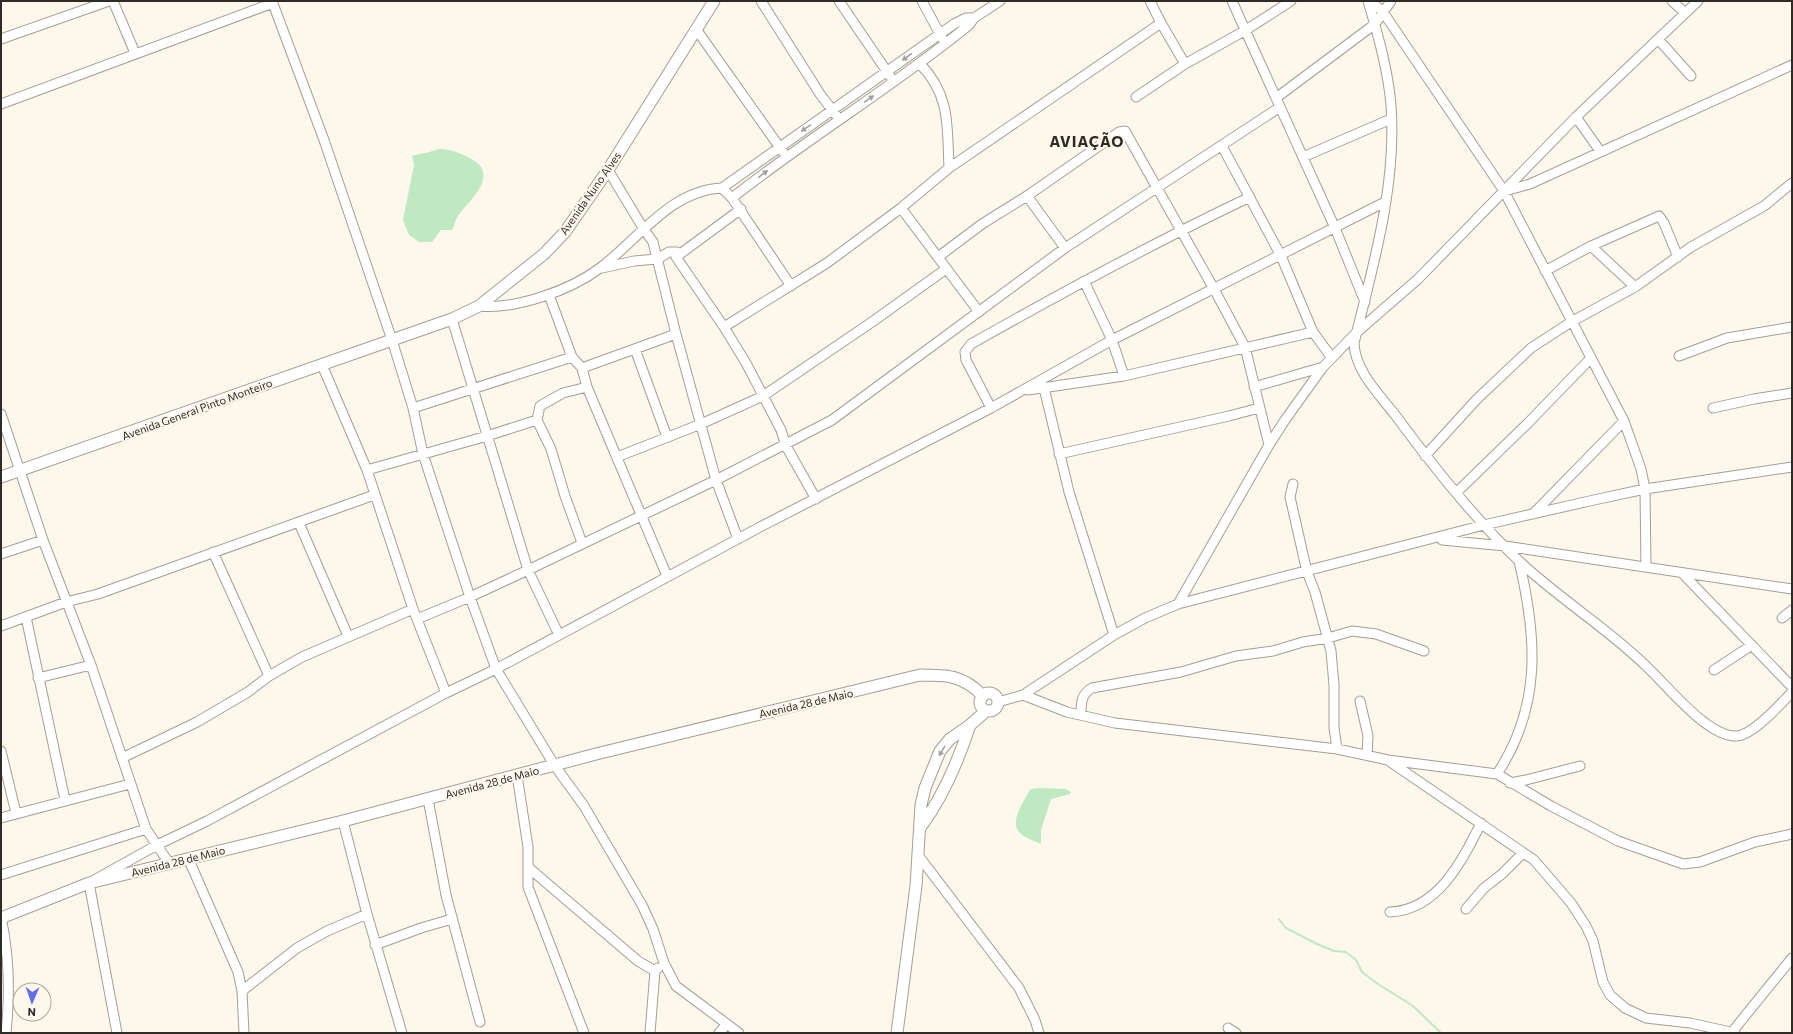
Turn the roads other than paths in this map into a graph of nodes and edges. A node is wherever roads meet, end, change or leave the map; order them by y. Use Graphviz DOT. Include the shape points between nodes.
graph roads {
  1 [pos="108,1"];
  2 [pos="113,1"];
  3 [pos="714,1"];
  4 [pos="761,1"];
  5 [pos="839,1"];
  6 [pos="922,1"];
  7 [pos="1000,1"];
  8 [pos="1150,1"];
  9 [pos="1232,1"];
  10 [pos="1291,1"];
  11 [pos="1369,1"];
  12 [pos="1391,1"];
  13 [pos="1672,1"];
  14 [pos="1698,1"];
  15 [pos="272,2"];
  16 [pos="1383,12"];
  17 [pos="1685,13"];
  18 [pos="974,18"];
  19 [pos="1161,23"];
  20 [pos="1375,24"];
  21 [pos="696,29"];
  22 [pos="1246,30"];
  23 [pos="939,34"];
  24 [pos="1,39"];
  25 [pos="1658,39"];
  26 [pos="946,43"];
  27 [pos="135,53"];
  28 [pos="920,64"];
  29 [pos="1184,64"];
  30 [pos="1792,65"];
  31 [pos="887,71"];
  32 [pos="1691,76"];
  33 [pos="895,81"];
  34 [pos="1136,97"];
  35 [pos="1276,98"];
  36 [pos="1,104"];
  37 [pos="1280,107"];
  38 [pos="833,110"];
  39 [pos="1576,117"];
  40 [pos="840,119"];
  41 [pos="1391,119"];
  42 [pos="780,146"];
  43 [pos="1222,146"];
  44 [pos="1600,151"];
  45 [pos="786,156"];
  46 [pos="1303,158"];
  47 [pos="949,168"];
  48 [pos="608,170"];
  49 [pos="1792,183"];
  50 [pos="1156,187"];
  51 [pos="722,188"];
  52 [pos="1504,191"];
  53 [pos="1027,196"];
  54 [pos="1250,197"];
  55 [pos="732,198"];
  56 [pos="1385,202"];
  57 [pos="902,208"];
  58 [pos="741,209"];
  59 [pos="643,228"];
  60 [pos="1335,228"];
  61 [pos="1180,230"];
  62 [pos="1591,246"];
  63 [pos="1065,248"];
  64 [pos="1282,256"];
  65 [pos="676,257"];
  66 [pos="938,257"];
  67 [pos="1678,257"];
  68 [pos="657,259"];
  69 [pos="600,268"];
  70 [pos="946,269"];
  71 [pos="1545,271"];
  72 [pos="1084,281"];
  73 [pos="790,286"];
  74 [pos="1635,287"];
  75 [pos="1214,289"];
  76 [pos="549,295"];
  77 [pos="1365,302"];
  78 [pos="479,306"];
  79 [pos="979,312"];
  80 [pos="452,319"];
  81 [pos="1571,322"];
  82 [pos="724,327"];
  83 [pos="1792,327"];
  84 [pos="1313,332"];
  85 [pos="1357,332"];
  86 [pos="676,334"];
  87 [pos="392,340"];
  88 [pos="1112,340"];
  89 [pos="1245,346"];
  90 [pos="636,349"];
  91 [pos="1679,356"];
  92 [pos="572,357"];
  93 [pos="1332,358"];
  94 [pos="1591,358"];
  95 [pos="322,364"];
  96 [pos="1323,367"];
  97 [pos="582,368"];
  98 [pos="1124,376"];
  99 [pos="587,387"];
  100 [pos="1254,387"];
  101 [pos="1044,388"];
  102 [pos="475,389"];
  103 [pos="1023,390"];
  104 [pos="1792,393"];
  105 [pos="763,396"];
  106 [pos="413,408"];
  107 [pos="991,408"];
  108 [pos="1259,408"];
  109 [pos="1713,408"];
  110 [pos="1,414"];
  111 [pos="537,420"];
  112 [pos="1624,421"];
  113 [pos="701,424"];
  114 [pos="487,436"];
  115 [pos="667,437"];
  116 [pos="1269,445"];
  117 [pos="786,446"];
  118 [pos="423,454"];
  119 [pos="1059,454"];
  120 [pos="1425,456"];
  121 [pos="617,457"];
  122 [pos="1792,468"];
  123 [pos="21,470"];
  124 [pos="367,470"];
  125 [pos="1,477"];
  126 [pos="716,480"];
  127 [pos="1293,484"];
  128 [pos="1644,489"];
  129 [pos="1457,492"];
  130 [pos="374,495"];
  131 [pos="816,499"];
  132 [pos="1532,515"];
  133 [pos="640,516"];
  134 [pos="299,523"];
  135 [pos="1484,525"];
  136 [pos="738,539"];
  137 [pos="1435,539"];
  138 [pos="43,540"];
  139 [pos="582,543"];
  140 [pos="1505,546"];
  141 [pos="213,552"];
  142 [pos="1,554"];
  143 [pos="1519,561"];
  144 [pos="1646,567"];
  145 [pos="528,570"];
  146 [pos="1307,572"];
  147 [pos="1682,573"];
  148 [pos="667,576"];
  149 [pos="1792,589"];
  150 [pos="470,597"];
  151 [pos="66,602"];
  152 [pos="1178,604"];
  153 [pos="413,609"];
  154 [pos="1792,610"];
  155 [pos="26,616"];
  156 [pos="1782,618"];
  157 [pos="417,619"];
  158 [pos="1,626"];
  159 [pos="559,635"];
  160 [pos="1114,635"];
  161 [pos="348,636"];
  162 [pos="1328,638"];
  163 [pos="1752,645"];
  164 [pos="1424,651"];
  165 [pos="91,665"];
  166 [pos="496,669"];
  167 [pos="1714,670"];
  168 [pos="269,676"];
  169 [pos="38,678"];
  170 [pos="1792,687"];
  171 [pos="1792,692"];
  172 [pos="446,693"];
  173 [pos="983,696"];
  174 [pos="1023,696"];
  175 [pos="1360,700"];
  176 [pos="998,702"];
  177 [pos="986,711"];
  178 [pos="1080,715"];
  179 [pos="970,725"];
  180 [pos="1337,749"];
  181 [pos="1,751"];
  182 [pos="1368,755"];
  183 [pos="122,758"];
  184 [pos="1388,760"];
  185 [pos="555,766"];
  186 [pos="1580,766"];
  187 [pos="1497,774"];
  188 [pos="517,775"];
  189 [pos="1510,782"];
  190 [pos="130,784"];
  191 [pos="428,799"];
  192 [pos="65,800"];
  193 [pos="16,814"];
  194 [pos="1,818"];
  195 [pos="343,820"];
  196 [pos="1481,823"];
  197 [pos="920,828"];
  198 [pos="146,829"];
  199 [pos="1792,834"];
  200 [pos="157,845"];
  201 [pos="1524,853"];
  202 [pos="918,855"];
  203 [pos="188,858"];
  204 [pos="169,863"];
  205 [pos="529,868"];
  206 [pos="1,875"];
  207 [pos="89,883"];
  208 [pos="1466,909"];
  209 [pos="1390,912"];
  210 [pos="366,914"];
  211 [pos="1,917"];
  212 [pos="452,919"];
  213 [pos="375,945"];
  214 [pos="1792,958"];
  215 [pos="664,963"];
  216 [pos="655,971"];
  217 [pos="242,991"];
  218 [pos="5,1011"];
  219 [pos="480,1022"];
  220 [pos="727,1024"];
  221 [pos="1228,1028"];
  222 [pos="580,1032"];
  223 [pos="1733,1032"];
  224 [pos="6,1033"];
  225 [pos="117,1033"];
  226 [pos="244,1033"];
  227 [pos="402,1033"];
  228 [pos="650,1033"];
  229 [pos="719,1033"];
  230 [pos="739,1033"];
  231 [pos="897,1033"];
  232 [pos="1039,1033"];
  233 [pos="1236,1033"];
  1 -- 24 [label="street"];
  2 -- 27 [label="street"];
  3 -- 21 [label="street, Avenida Nuno Alves"];
  4 -- 38 [label="street" via="820,94"];
  5 -- 31 [label="street"];
  6 -- 23 [label="street"];
  7 -- 18 [label="street"];
  8 -- 19 [label="street"];
  9 -- 22 [label="street"];
  10 -- 22 [label="street"];
  11 -- 16 [label="street"];
  11 -- 20 [label="street"];
  12 -- 16 [label="street"];
  13 -- 17 [label="street"];
  14 -- 17 [label="street"];
  15 -- 27 [label="street"];
  15 -- 87 [label="street" via="324,140"];
  16 -- 20 [label="street"];
  16 -- 52 [label="street"];
  17 -- 25 [label="street"];
  18 -- 23 [label="street" via="966,18"];
  18 -- 26 [label="street"];
  19 -- 29 [label="street"];
  19 -- 47 [label="street"];
  20 -- 35 [label="street"];
  20 -- 41 [label="street" via="1384,62"];
  21 -- 42 [label="street"];
  21 -- 48 [label="street, Avenida Nuno Alves"];
  22 -- 29 [label="street"];
  22 -- 35 [label="street"];
  23 -- 26 [label="street"];
  23 -- 31 [label="street, one-way"];
  25 -- 32 [label="street"];
  25 -- 39 [label="street"];
  26 -- 28 [label="street"];
  27 -- 36 [label="street"];
  28 -- 33 [label="street"];
  28 -- 47 [label="street" via="937,85 944,101"];
  29 -- 34 [label="street"];
  30 -- 44 [label="street"];
  31 -- 33 [label="street"];
  31 -- 38 [label="street"];
  40 -- 33 [label="street, one-way"];
  35 -- 37 [label="street"];
  37 -- 43 [label="street"];
  37 -- 46 [label="street"];
  38 -- 40 [label="street"];
  38 -- 42 [label="street, one-way"];
  39 -- 44 [label="street"];
  39 -- 52 [label="street"];
  40 -- 45 [label="street"];
  41 -- 46 [label="street"];
  41 -- 56 [label="street" via="1392,135"];
  42 -- 45 [label="street"];
  42 -- 51 [label="street"];
  43 -- 50 [label="street"];
  43 -- 54 [label="street"];
  44 -- 52 [label="street" via="1530,184"];
  55 -- 45 [label="street, one-way"];
  46 -- 60 [label="street"];
  47 -- 57 [label="street"];
  48 -- 59 [label="street"];
  48 -- 78 [label="street, Avenida Nuno Alves" via="555,243"];
  49 -- 67 [label="street" via="1764,206 1702,240"];
  50 -- 53 [label="street" via="1128,135 1122,131"];
  50 -- 61 [label="street"];
  50 -- 63 [label="street"];
  51 -- 55 [label="street"];
  51 -- 59 [label="street" via="699,191"];
  52 -- 71 [label="street"];
  52 -- 85 [label="street" via="1418,279"];
  53 -- 63 [label="street"];
  53 -- 66 [label="street" via="982,224"];
  54 -- 61 [label="street"];
  54 -- 64 [label="street"];
  55 -- 58 [label="street"];
  56 -- 60 [label="street"];
  56 -- 77 [label="street"];
  57 -- 66 [label="street"];
  57 -- 73 [label="street" via="827,263"];
  58 -- 65 [label="street"];
  58 -- 73 [label="street"];
  59 -- 68 [label="street" via="653,242"];
  59 -- 69 [label="street"];
  60 -- 64 [label="street"];
  60 -- 77 [label="street"];
  61 -- 72 [label="street"];
  61 -- 75 [label="street"];
  62 -- 67 [label="street" via="1659,216"];
  62 -- 71 [label="street"];
  62 -- 74 [label="street"];
  63 -- 79 [label="street"];
  64 -- 75 [label="street"];
  64 -- 84 [label="street"];
  65 -- 68 [label="street" via="677,252 674,251"];
  65 -- 82 [label="street"];
  66 -- 70 [label="street"];
  67 -- 74 [label="street"];
  68 -- 69 [label="street"];
  68 -- 86 [label="street"];
  69 -- 76 [label="street"];
  70 -- 79 [label="street"];
  70 -- 105 [label="street"];
  71 -- 81 [label="street"];
  72 -- 88 [label="street"];
  72 -- 107 [label="street" via="967,348 966,360"];
  73 -- 82 [label="street"];
  74 -- 81 [label="street"];
  75 -- 88 [label="street"];
  75 -- 89 [label="street"];
  76 -- 78 [label="street" via="499,306"];
  76 -- 92 [label="street"];
  77 -- 85 [label="street"];
  78 -- 80 [label="street, Avenida Nuno Alves"];
  79 -- 117 [label="street" via="832,420"];
  80 -- 87 [label="street, Avenida Nuno Alves"];
  80 -- 102 [label="street"];
  81 -- 94 [label="street"];
  81 -- 120 [label="street" via="1531,348 1477,399"];
  82 -- 105 [label="street"];
  83 -- 91 [label="street" via="1727,338"];
  84 -- 89 [label="street"];
  84 -- 93 [label="street"];
  85 -- 93 [label="street"];
  85 -- 120 [label="street" via="1355,352 1366,375"];
  86 -- 90 [label="street"];
  86 -- 113 [label="street"];
  87 -- 95 [label="street, Avenida General Pinto Monteiro"];
  87 -- 106 [label="street"];
  88 -- 98 [label="street"];
  88 -- 103 [label="street"];
  89 -- 98 [label="street"];
  89 -- 100 [label="street"];
  90 -- 97 [label="street"];
  90 -- 115 [label="street"];
  92 -- 97 [label="street"];
  92 -- 102 [label="street"];
  93 -- 96 [label="street"];
  94 -- 112 [label="street"];
  94 -- 129 [label="street"];
  95 -- 123 [label="street, Avenida General Pinto Monteiro"];
  95 -- 124 [label="street"];
  96 -- 100 [label="street"];
  96 -- 116 [label="street"];
  97 -- 99 [label="street"];
  98 -- 101 [label="street"];
  99 -- 111 [label="street" via="546,402 540,406"];
  99 -- 121 [label="street"];
  100 -- 108 [label="street"];
  101 -- 103 [label="street"];
  101 -- 119 [label="street"];
  102 -- 106 [label="street"];
  102 -- 114 [label="street"];
  103 -- 107 [label="street"];
  104 -- 109 [label="street"];
  105 -- 113 [label="street"];
  105 -- 117 [label="street" via="781,430"];
  106 -- 118 [label="street"];
  107 -- 131 [label="street"];
  108 -- 116 [label="street"];
  108 -- 119 [label="street"];
  110 -- 123 [label="street"];
  111 -- 114 [label="street"];
  111 -- 139 [label="street" via="551,449"];
  112 -- 128 [label="street" via="1641,469"];
  112 -- 132 [label="street"];
  113 -- 115 [label="street"];
  113 -- 126 [label="street"];
  114 -- 118 [label="street"];
  114 -- 145 [label="street"];
  115 -- 121 [label="street"];
  116 -- 152 [label="street"];
  117 -- 126 [label="street"];
  117 -- 131 [label="street"];
  118 -- 124 [label="street"];
  118 -- 150 [label="street"];
  119 -- 160 [label="street"];
  120 -- 129 [label="street"];
  121 -- 133 [label="street"];
  122 -- 128 [label="street"];
  123 -- 125 [label="street, Avenida General Pinto Monteiro"];
  123 -- 138 [label="street"];
  124 -- 130 [label="street"];
  126 -- 133 [label="street"];
  126 -- 136 [label="street"];
  127 -- 146 [label="street" via="1290,498"];
  128 -- 132 [label="street"];
  128 -- 144 [label="street"];
  129 -- 135 [label="street"];
  130 -- 134 [label="street"];
  130 -- 153 [label="street"];
  131 -- 136 [label="street"];
  132 -- 135 [label="street"];
  133 -- 139 [label="street"];
  133 -- 148 [label="street"];
  134 -- 141 [label="street"];
  134 -- 161 [label="street"];
  135 -- 137 [label="street"];
  135 -- 140 [label="street"];
  136 -- 148 [label="street"];
  137 -- 140 [label="street"];
  137 -- 146 [label="street"];
  138 -- 142 [label="street"];
  138 -- 151 [label="street"];
  139 -- 145 [label="street"];
  140 -- 143 [label="street"];
  140 -- 144 [label="street"];
  141 -- 151 [label="street" via="98,594"];
  141 -- 168 [label="street"];
  143 -- 171 [label="street" via="1645,664 1692,713 1720,733 1736,736 1751,730"];
  143 -- 187 [label="street" via="1525,585 1532,649 1532,677 1523,725"];
  144 -- 147 [label="street"];
  145 -- 150 [label="street"];
  145 -- 159 [label="street"];
  146 -- 152 [label="street"];
  146 -- 162 [label="street"];
  147 -- 149 [label="street"];
  147 -- 163 [label="street"];
  148 -- 159 [label="street"];
  150 -- 157 [label="street"];
  150 -- 166 [label="street"];
  151 -- 155 [label="street"];
  151 -- 165 [label="street"];
  152 -- 160 [label="street"];
  153 -- 157 [label="street"];
  153 -- 161 [label="street"];
  154 -- 156 [label="street"];
  155 -- 158 [label="street"];
  155 -- 169 [label="street"];
  157 -- 172 [label="street"];
  159 -- 166 [label="street"];
  160 -- 174 [label="street"];
  161 -- 168 [label="street" via="302,657"];
  162 -- 164 [label="street" via="1352,631 1363,631 1407,643"];
  162 -- 178 [label="street" via="1273,651 1236,656 1181,672 1092,688 1082,699"];
  162 -- 180 [label="street" via="1334,685 1334,728"];
  163 -- 167 [label="street"];
  163 -- 170 [label="street"];
  165 -- 169 [label="street"];
  165 -- 183 [label="street"];
  166 -- 172 [label="street"];
  166 -- 185 [label="street"];
  168 -- 183 [label="street" via="248,692 197,722"];
  169 -- 192 [label="street"];
  172 -- 200 [label="street"];
  173 -- 176 [label="street" via="990,693"];
  173 -- 177 [label="street" via="980,698 980,706"];
  173 -- 185 [label="street, Avenida 28 de Maio" via="956,677 920,675 706,726"];
  174 -- 176 [label="street"];
  174 -- 178 [label="street"];
  175 -- 182 [label="street" via="1366,726"];
  176 -- 177 [label="street" via="994,709"];
  177 -- 179 [label="street"];
  178 -- 180 [label="street" via="1146,728"];
  179 -- 197 [label="street" via="941,796"];
  179 -- 197 [label="street, one-way" via="950,739 940,751 925,788"];
  180 -- 182 [label="street"];
  181 -- 193 [label="street"];
  182 -- 184 [label="street"];
  183 -- 190 [label="street"];
  184 -- 187 [label="street"];
  184 -- 196 [label="street"];
  185 -- 188 [label="street, Avenida 28 de Maio"];
  185 -- 215 [label="street" via="584,806 642,905"];
  186 -- 189 [label="street"];
  187 -- 189 [label="street"];
  188 -- 191 [label="street, Avenida 28 de Maio"];
  188 -- 205 [label="street" via="526,828"];
  189 -- 199 [label="street" via="1618,841 1683,864 1700,862 1755,842"];
  190 -- 192 [label="street"];
  190 -- 198 [label="street"];
  191 -- 195 [label="street, Avenida 28 de Maio"];
  191 -- 212 [label="street"];
  192 -- 193 [label="street"];
  193 -- 194 [label="street"];
  195 -- 203 [label="street, Avenida 28 de Maio"];
  195 -- 210 [label="street"];
  196 -- 201 [label="street"];
  196 -- 209 [label="street" via="1459,865 1434,894 1401,912"];
  197 -- 202 [label="street"];
  198 -- 200 [label="street"];
  198 -- 206 [label="street"];
  200 -- 204 [label="street"];
  200 -- 207 [label="street"];
  201 -- 208 [label="street" via="1484,888"];
  201 -- 223 [label="street" via="1556,884 1586,926 1603,982 1610,995 1625,1008 1646,1018 1690,1023"];
  202 -- 231 [label="street"];
  202 -- 232 [label="street" via="1019,988"];
  203 -- 204 [label="street, Avenida 28 de Maio"];
  203 -- 217 [label="street" via="238,972"];
  204 -- 207 [label="street, Avenida 28 de Maio"];
  205 -- 216 [label="street" via="638,961"];
  205 -- 222 [label="street" via="528,887"];
  207 -- 211 [label="street, Avenida 28 de Maio"];
  207 -- 225 [label="street"];
  210 -- 213 [label="street"];
  210 -- 217 [label="street" via="297,948"];
  211 -- 218 [label="street" via="6,958"];
  212 -- 213 [label="street"];
  212 -- 219 [label="street"];
  213 -- 227 [label="street"];
  214 -- 223 [label="street"];
  215 -- 216 [label="street"];
  215 -- 220 [label="street" via="676,986"];
  216 -- 228 [label="street"];
  217 -- 226 [label="street"];
  218 -- 224 [label="street"];
  220 -- 229 [label="street"];
  220 -- 230 [label="street"];
  221 -- 233 [label="street"];
}
